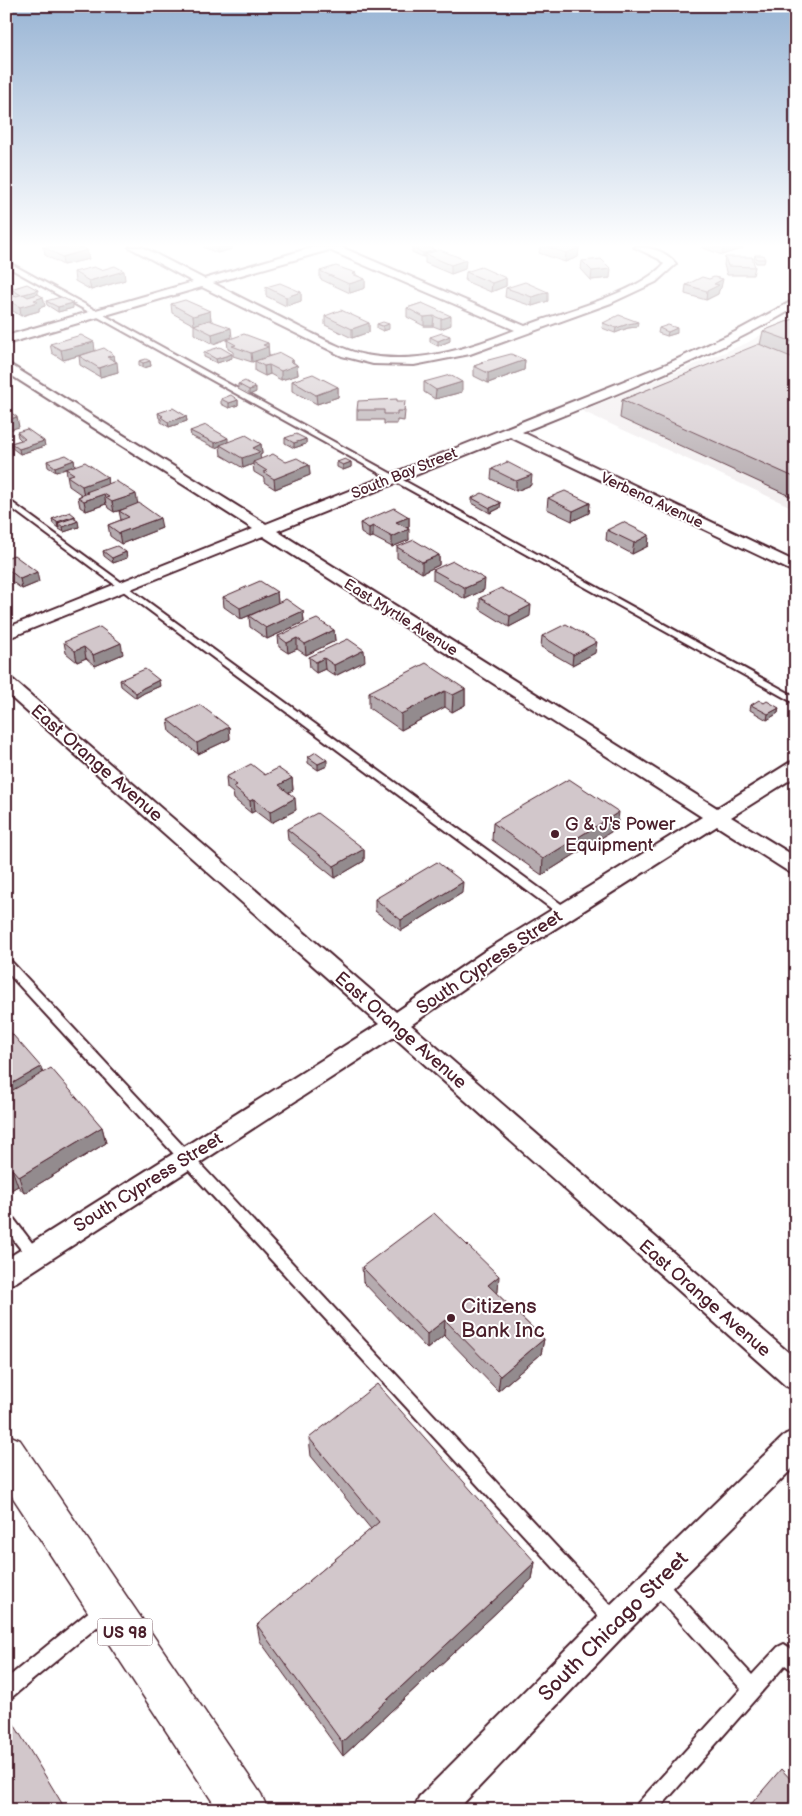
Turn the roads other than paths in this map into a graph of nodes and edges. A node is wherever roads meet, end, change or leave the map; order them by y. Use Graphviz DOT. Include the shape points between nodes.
graph roads {
  1 [pos="36,332"];
  2 [pos="131,332"];
  3 [pos="301,332"];
  4 [pos="519,332"];
  5 [pos="745,332"];
  6 [pos="6,340"];
  7 [pos="6,366"];
  8 [pos="509,431"];
  9 [pos="394,478"];
  10 [pos="6,500"];
  11 [pos="264,530"];
  12 [pos="796,568"];
  13 [pos="123,586"];
  14 [pos="6,634"];
  15 [pos="6,683"];
  16 [pos="796,701"];
  17 [pos="796,767"];
  18 [pos="715,816"];
  19 [pos="796,867"];
  20 [pos="564,912"];
  21 [pos="6,963"];
  22 [pos="395,1025"];
  23 [pos="186,1158"];
  24 [pos="6,1220"];
  25 [pos="34,1256"];
  26 [pos="6,1274"];
  27 [pos="796,1378"];
  28 [pos="796,1444"];
  29 [pos="6,1453"];
  30 [pos="655,1583"];
  31 [pos="108,1607"];
  32 [pos="615,1622"];
  33 [pos="796,1664"];
  34 [pos="753,1688"];
  35 [pos="6,1690"];
  36 [pos="245,1810"];
  37 [pos="432,1810"];
  38 [pos="645,1810"];
  1 -- 6 [label="street"];
  2 -- 9 [label="lane"];
  3 -- 4 [label="street" via="343,352 385,361 436,359"];
  5 -- 8 [label="street, South Bay Street" via="674,366"];
  7 -- 11 [label="street, East Myrtle Avenue"];
  8 -- 9 [label="street, South Bay Street"];
  8 -- 12 [label="street, Verbena Avenue"];
  9 -- 11 [label="street, South Bay Street"];
  9 -- 16 [label="lane"];
  10 -- 13 [label="lane"];
  11 -- 13 [label="street, South Bay Street"];
  11 -- 18 [label="street, East Myrtle Avenue"];
  13 -- 14 [label="street, South Bay Street"];
  13 -- 20 [label="lane"];
  15 -- 22 [label="street, East Orange Avenue"];
  17 -- 18 [label="street, South Cypress Street"];
  18 -- 19 [label="street, East Myrtle Avenue"];
  18 -- 20 [label="street, South Cypress Street"];
  20 -- 22 [label="street, South Cypress Street"];
  21 -- 23 [label="lane"];
  22 -- 23 [label="street, South Cypress Street"];
  22 -- 27 [label="street, East Orange Avenue"];
  23 -- 25 [label="street, South Cypress Street"];
  23 -- 32 [label="lane"];
  24 -- 25 [label="lane"];
  25 -- 26 [label="street, South Cypress Street"];
  28 -- 30 [label="street, South Chicago Street"];
  29 -- 31 [label="main road, US 98"];
  30 -- 32 [label="street, South Chicago Street"];
  30 -- 34 [label="lane"];
  31 -- 35 [label="lane"];
  31 -- 36 [label="main road, US 98"];
  32 -- 37 [label="street, South Chicago Street"];
  33 -- 34 [label="lane" via="784,1654"];
  34 -- 38 [label="lane"];
}
